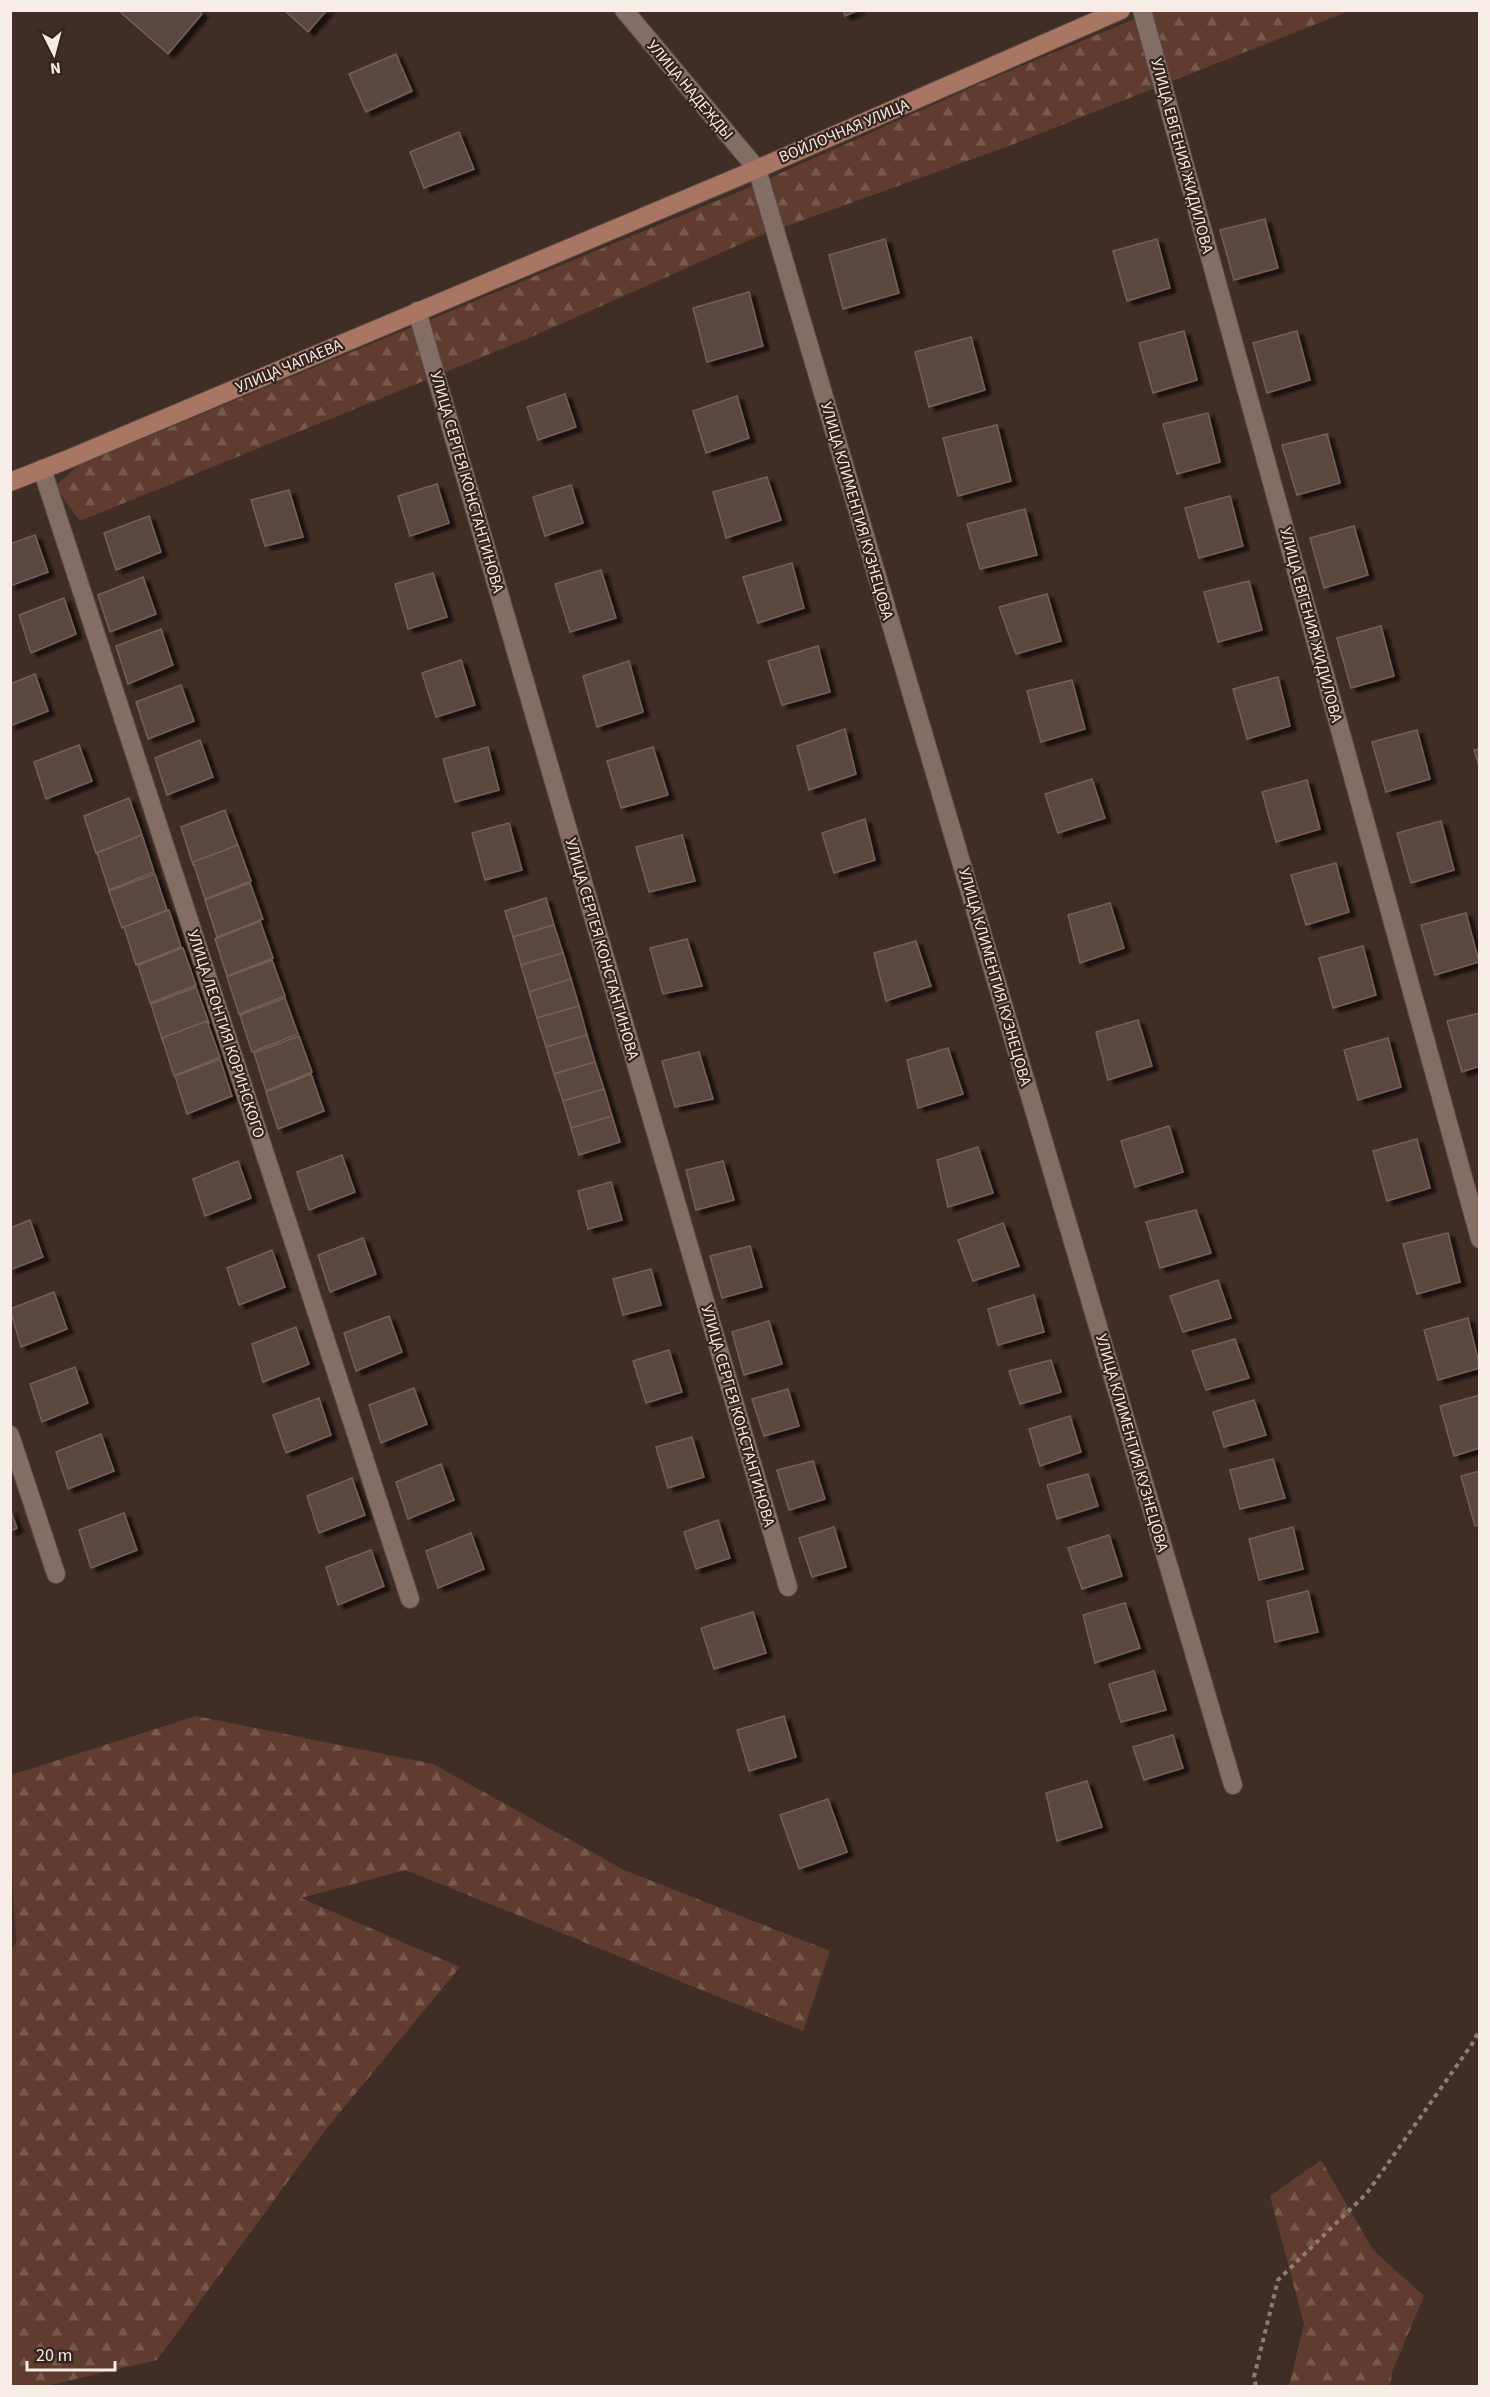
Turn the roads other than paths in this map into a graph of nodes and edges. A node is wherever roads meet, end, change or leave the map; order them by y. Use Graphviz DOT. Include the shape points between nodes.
graph roads {
  1 [pos="624,10"];
  2 [pos="1121,10"];
  3 [pos="1142,10"];
  4 [pos="757,169"];
  5 [pos="567,249"];
  6 [pos="417,311"];
  7 [pos="42,469"];
  8 [pos="10,482"];
  9 [pos="1479,1239"];
  10 [pos="10,1435"];
  11 [pos="56,1574"];
  12 [pos="788,1587"];
  13 [pos="410,1599"];
  14 [pos="1233,1785"];
  1 -- 4 [label="street, УЛИЦА НАДЕЖДЫ"];
  2 -- 4 [label="street, ВОЙЛОЧНАЯ УЛИЦА"];
  3 -- 9 [label="street, УЛИЦА ЕВГЕНИЯ ЖИДИЛОВА"];
  4 -- 5 [label="street, ВОЙЛОЧНАЯ УЛИЦА"];
  4 -- 14 [label="street, УЛИЦА КЛИМЕНТИЯ КУЗНЕЦОВА"];
  5 -- 6 [label="street, УЛИЦА ЧАПАЕВА"];
  6 -- 7 [label="street, УЛИЦА ЧАПАЕВА"];
  6 -- 12 [label="street, УЛИЦА СЕРГЕЯ КОНСТАНТИНОВА"];
  7 -- 8 [label="street, УЛИЦА ЧАПАЕВА"];
  7 -- 13 [label="street, УЛИЦА ЛЕОНТИЯ КОРИНСКОГО"];
  10 -- 11 [label="street"];
}
